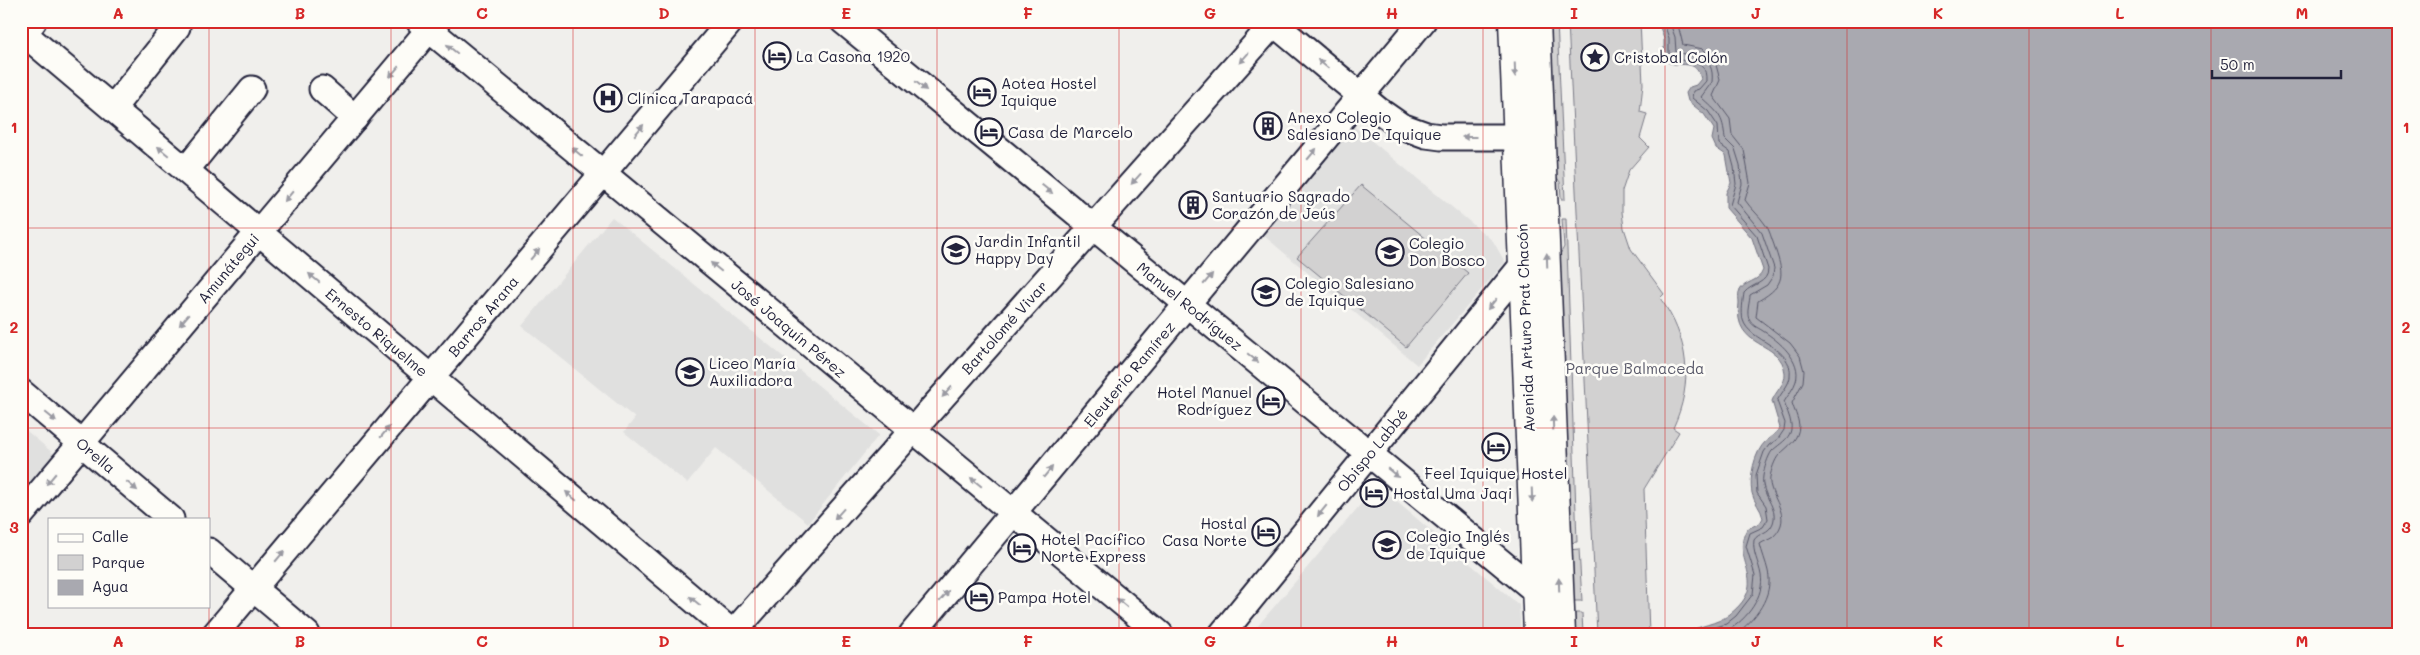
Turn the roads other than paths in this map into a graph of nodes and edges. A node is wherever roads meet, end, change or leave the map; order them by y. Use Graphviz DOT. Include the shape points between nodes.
graph roads {
  1 [pos="731,21"];
  2 [pos="843,21"];
  3 [pos="1423,21"];
  4 [pos="1513,21"];
  5 [pos="1536,21"];
  6 [pos="1274,22"];
  7 [pos="428,24"];
  8 [pos="177,27"];
  9 [pos="24,29"];
  10 [pos="252,89"];
  11 [pos="322,89"];
  12 [pos="1361,96"];
  13 [pos="113,108"];
  14 [pos="355,118"];
  15 [pos="1517,137"];
  16 [pos="1543,157"];
  17 [pos="186,170"];
  18 [pos="603,173"];
  19 [pos="1093,227"];
  20 [pos="259,232"];
  21 [pos="1522,266"];
  22 [pos="1187,304"];
  23 [pos="431,378"];
  24 [pos="21,392"];
  25 [pos="913,430"];
  26 [pos="81,443"];
  27 [pos="1369,454"];
  28 [pos="1013,513"];
  29 [pos="21,515"];
  30 [pos="170,518"];
  31 [pos="210,552"];
  32 [pos="253,588"];
  33 [pos="1536,591"];
  34 [pos="733,633"];
  35 [pos="215,634"];
  36 [pos="307,634"];
  37 [pos="912,634"];
  38 [pos="1160,634"];
  39 [pos="1222,634"];
  40 [pos="1538,634"];
  41 [pos="1561,634"];
  18 -- 1 [label="street, Barros Arana, one-way"];
  2 -- 19 [label="street, Manuel Rodríguez, one-way"];
  3 -- 12 [label="street, Eleuterio Ramírez"];
  4 -- 15 [label="main road, Avenida Arturo Prat Chacón, one-way"];
  5 -- 16 [label="main road, Avenida Arturo Prat Chacón"];
  12 -- 6 [label="street, one-way"];
  6 -- 19 [label="street, Bartolomé Vivar, one-way"];
  7 -- 14 [label="street, Amunátegui, one-way"];
  18 -- 7 [label="street, José Joaquín Pérez, one-way"];
  8 -- 13 [label="street"];
  9 -- 13 [label="street, Ernesto Riquelme"];
  10 -- 17 [label="street"];
  11 -- 14 [label="street"];
  15 -- 12 [label="street, one-way" via="1426,135 1390,120"];
  22 -- 12 [label="street, Eleuterio Ramírez, one-way"];
  17 -- 13 [label="street, Ernesto Riquelme, one-way"];
  14 -- 20 [label="street, Amunátegui, one-way"];
  15 -- 16 [label="main road"];
  15 -- 21 [label="main road, Avenida Arturo Prat Chacón"];
  41 -- 16 [label="main road, Avenida Arturo Prat Chacón, one-way"];
  17 -- 20 [label="street, Ernesto Riquelme"];
  23 -- 18 [label="street, Barros Arana, one-way"];
  25 -- 18 [label="street, José Joaquín Pérez, one-way"];
  19 -- 22 [label="street, Manuel Rodríguez"];
  19 -- 25 [label="street, Bartolomé Vivar, one-way"];
  23 -- 20 [label="street, Ernesto Riquelme, one-way"];
  20 -- 26 [label="street, Amunátegui, one-way"];
  21 -- 27 [label="street, Obispo Labbé, one-way"];
  21 -- 33 [label="main road, Avenida Arturo Prat Chacón, one-way"];
  22 -- 27 [label="street, Manuel Rodríguez, one-way"];
  28 -- 22 [label="street, Eleuterio Ramírez, one-way"];
  32 -- 23 [label="street, Barros Arana, one-way"];
  34 -- 23 [label="street, Ernesto Riquelme, one-way"];
  24 -- 26 [label="street, Orella, one-way"];
  28 -- 25 [label="street, José Joaquín Pérez, one-way"];
  25 -- 34 [label="street, Bartolomé Vivar, one-way"];
  26 -- 29 [label="street, Amunátegui, one-way"];
  26 -- 30 [label="street, Orella, one-way"];
  27 -- 33 [label="street, Manuel Rodríguez, one-way"];
  27 -- 39 [label="street, Obispo Labbé, one-way"];
  37 -- 28 [label="street, Eleuterio Ramírez, one-way"];
  38 -- 28 [label="street, José Joaquín Pérez, one-way"];
  31 -- 32 [label="street"];
  32 -- 35 [label="street, Barros Arana"];
  32 -- 36 [label="street"];
  33 -- 40 [label="main road, Avenida Arturo Prat Chacón"];
}
